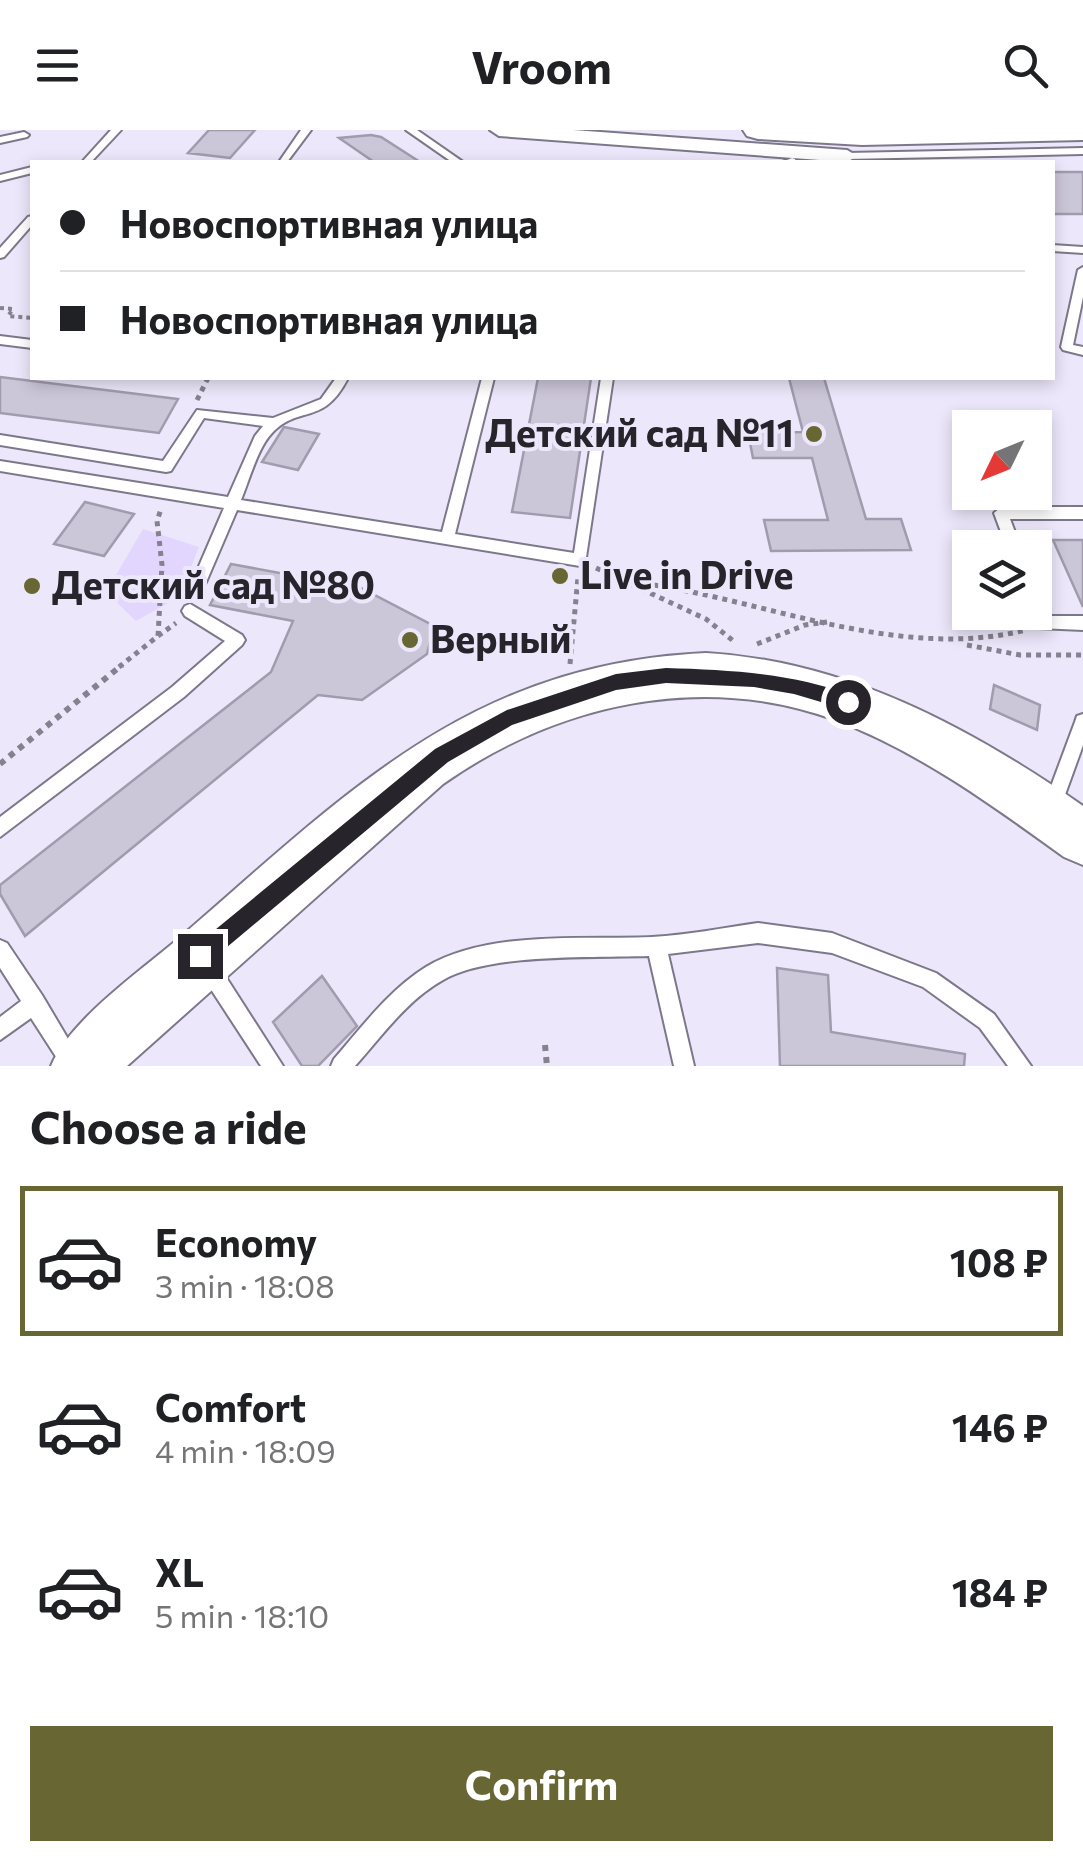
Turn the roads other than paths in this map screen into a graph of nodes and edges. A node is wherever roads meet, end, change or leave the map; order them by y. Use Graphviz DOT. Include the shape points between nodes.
graph roads {
  1 [pos="116,130"];
  2 [pos="306,130"];
  3 [pos="411,130"];
  4 [pos="499,130"];
  5 [pos="758,130"];
  6 [pos="1083,131"];
  7 [pos="24,135"];
  8 [pos="0,140"];
  9 [pos="847,146"];
  10 [pos="1083,151"];
  11 [pos="87,160"];
  12 [pos="285,160"];
  13 [pos="455,160"];
  14 [pos="30,170"];
  15 [pos="0,178"];
  16 [pos="30,221"];
  17 [pos="1055,248"];
  18 [pos="1083,250"];
  19 [pos="0,255"];
  20 [pos="1083,270"];
  21 [pos="0,340"];
  22 [pos="30,344"];
  23 [pos="1083,351"];
  24 [pos="341,380"];
  25 [pos="487,380"];
  26 [pos="607,380"];
  27 [pos="271,422"];
  28 [pos="0,440"];
  29 [pos="0,466"];
  30 [pos="233,502"];
  31 [pos="1083,513"];
  32 [pos="1007,530"];
  33 [pos="447,538"];
  34 [pos="200,580"];
  35 [pos="190,611"];
  36 [pos="1052,623"];
  37 [pos="1083,624"];
  38 [pos="1083,722"];
  39 [pos="1067,826"];
  40 [pos="0,828"];
  41 [pos="656,946"];
  42 [pos="0,950"];
  43 [pos="200,956"];
  44 [pos="35,1002"];
  45 [pos="0,1030"];
  46 [pos="74,1066"];
  47 [pos="82,1066"];
  48 [pos="273,1066"];
  49 [pos="341,1066"];
  50 [pos="684,1066"];
  51 [pos="1020,1066"];
  1 -- 11 [label="lane"];
  2 -- 12 [label="lane"];
  3 -- 13 [label="lane"];
  4 -- 9 [label="street"];
  5 -- 9 [label="main road"];
  6 -- 9 [label="main road"];
  7 -- 8 [label="lane"];
  9 -- 10 [label="lane"];
  14 -- 15 [label="lane"];
  16 -- 19 [label="lane"];
  17 -- 18 [label="lane"];
  20 -- 23 [label="lane" via="1068,347"];
  21 -- 22 [label="lane"];
  24 -- 27 [label="lane" via="319,408"];
  25 -- 33 [label="lane"];
  26 -- 33 [label="lane" via="580,560"];
  27 -- 28 [label="lane" via="201,413 166,467"];
  27 -- 30 [label="lane"];
  29 -- 30 [label="lane"];
  30 -- 33 [label="lane"];
  30 -- 34 [label="lane"];
  31 -- 32 [label="lane" via="1001,513"];
  35 -- 40 [label="lane" via="238,640"];
  36 -- 37 [label="lane"];
  38 -- 39 [label="lane"];
  39 -- 43 [label="main road" via="922,735 812,691 707,676 616,682 507,719 441,755"];
  41 -- 49 [label="lane" via="471,958 436,972 405,997"];
  41 -- 50 [label="lane"];
  41 -- 51 [label="lane" via="758,933 832,943 929,980 988,1020"];
  42 -- 44 [label="lane"];
  43 -- 47 [label="main road"];
  43 -- 48 [label="lane"];
  44 -- 45 [label="lane"];
  44 -- 46 [label="lane"];
}
